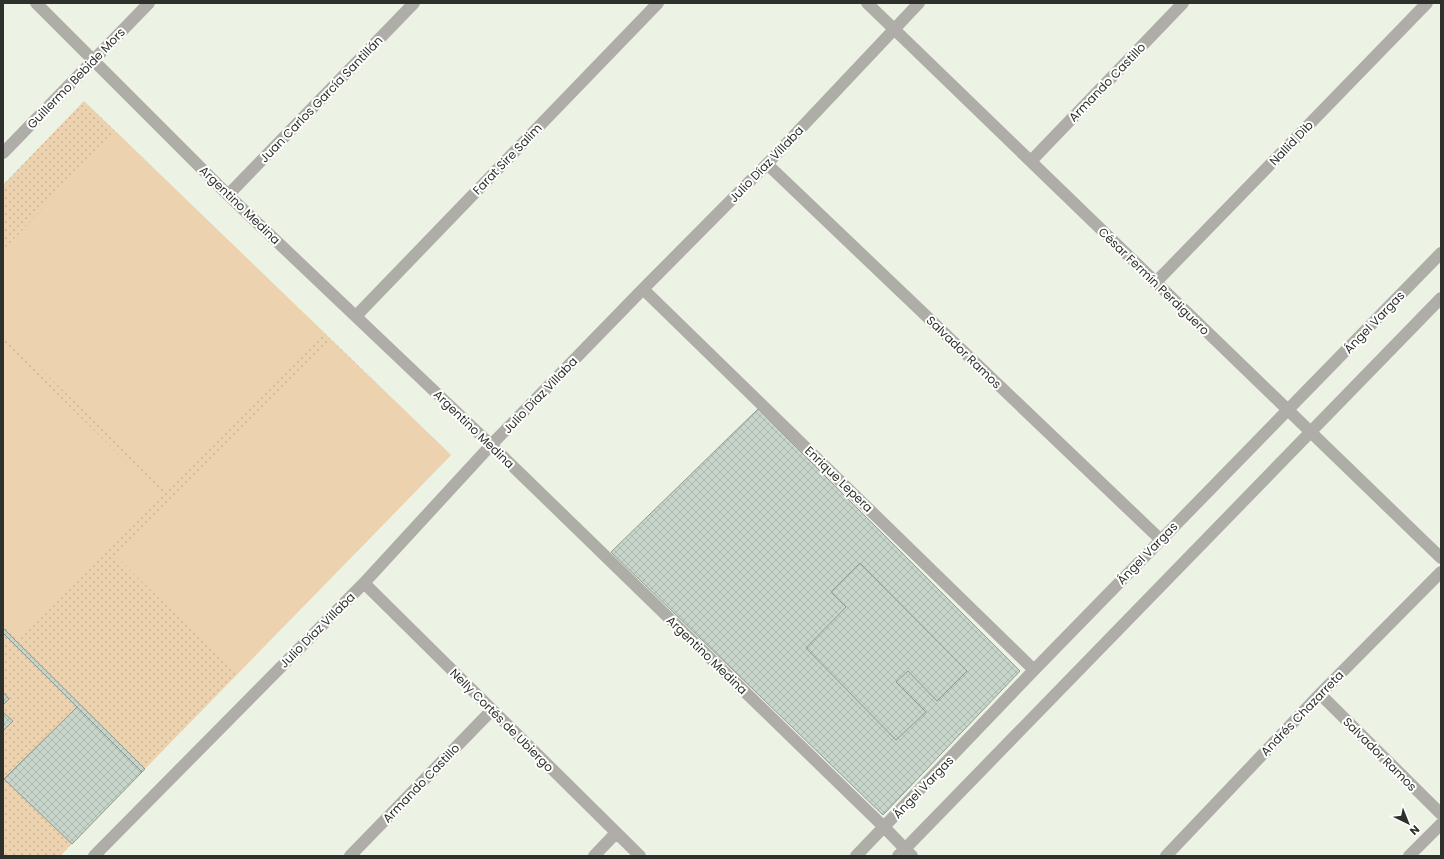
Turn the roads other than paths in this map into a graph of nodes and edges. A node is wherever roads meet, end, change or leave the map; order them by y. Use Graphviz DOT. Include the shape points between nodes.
graph roads {
  1 [pos="36,3"];
  2 [pos="149,3"];
  3 [pos="414,3"];
  4 [pos="658,3"];
  5 [pos="867,3"];
  6 [pos="919,3"];
  7 [pos="1183,3"];
  8 [pos="1427,3"];
  9 [pos="893,29"];
  10 [pos="94,60"];
  11 [pos="3,152"];
  12 [pos="1031,160"];
  13 [pos="767,164"];
  14 [pos="228,195"];
  15 [pos="1441,253"];
  16 [pos="1155,283"];
  17 [pos="644,289"];
  18 [pos="1441,298"];
  19 [pos="356,316"];
  20 [pos="1288,410"];
  21 [pos="1311,431"];
  22 [pos="491,446"];
  23 [pos="1160,540"];
  24 [pos="1441,558"];
  25 [pos="1441,572"];
  26 [pos="364,583"];
  27 [pos="1034,670"];
  28 [pos="1320,694"];
  29 [pos="492,710"];
  30 [pos="1441,814"];
  31 [pos="1441,824"];
  32 [pos="884,827"];
  33 [pos="616,833"];
  34 [pos="905,854"];
  35 [pos="1172,854"];
  36 [pos="94,856"];
  37 [pos="350,856"];
  38 [pos="594,856"];
  39 [pos="640,856"];
  40 [pos="856,856"];
  41 [pos="1409,856"];
  1 -- 10 [label="street, Argentino Medina"];
  2 -- 10 [label="street, Guillermo Bebide Mors"];
  3 -- 14 [label="street, Juan Carlos García Santillán"];
  4 -- 19 [label="street, Farat Sire Salim"];
  5 -- 9 [label="street, César Fermín Perdiguero"];
  6 -- 9 [label="street, Julio Díaz Villaba"];
  7 -- 12 [label="street, Armando Castillo"];
  8 -- 16 [label="street, Nallid Dib"];
  9 -- 12 [label="street, César Fermín Perdiguero"];
  9 -- 13 [label="street, Julio Díaz Villaba"];
  10 -- 11 [label="street, Guillermo Bebide Mors"];
  10 -- 14 [label="street, Argentino Medina"];
  12 -- 16 [label="street, César Fermín Perdiguero"];
  13 -- 17 [label="street, Julio Díaz Villaba"];
  13 -- 23 [label="street, Salvador Ramos"];
  14 -- 19 [label="street, Argentino Medina"];
  15 -- 20 [label="street, Ángel Vargas"];
  16 -- 20 [label="street, César Fermín Perdiguero"];
  17 -- 22 [label="street, Julio Díaz Villaba"];
  17 -- 27 [label="street, Enrique Lepera"];
  18 -- 21 [label="street"];
  19 -- 22 [label="street, Argentino Medina"];
  20 -- 21 [label="street, César Fermín Perdiguero"];
  20 -- 23 [label="street, Ángel Vargas"];
  21 -- 24 [label="street, César Fermín Perdiguero"];
  21 -- 34 [label="street"];
  22 -- 26 [label="street, Julio Díaz Villaba"];
  22 -- 32 [label="street, Argentino Medina"];
  23 -- 27 [label="street, Ángel Vargas"];
  25 -- 28 [label="street, Andrés Chazarreta"];
  26 -- 29 [label="street, Nelly Cortés de Ubiergo"];
  26 -- 36 [label="street, Julio Díaz Villaba"];
  27 -- 32 [label="street, Ángel Vargas"];
  28 -- 30 [label="street, Salvador Ramos"];
  28 -- 35 [label="street, Andrés Chazarreta"];
  29 -- 33 [label="street, Nelly Cortés de Ubiergo"];
  29 -- 37 [label="street, Armando Castillo"];
  31 -- 41 [label="street"];
  32 -- 34 [label="street, Argentino Medina"];
  32 -- 40 [label="street, Ángel Vargas"];
  33 -- 38 [label="street"];
  33 -- 39 [label="street, Nelly Cortés de Ubiergo"];
}
